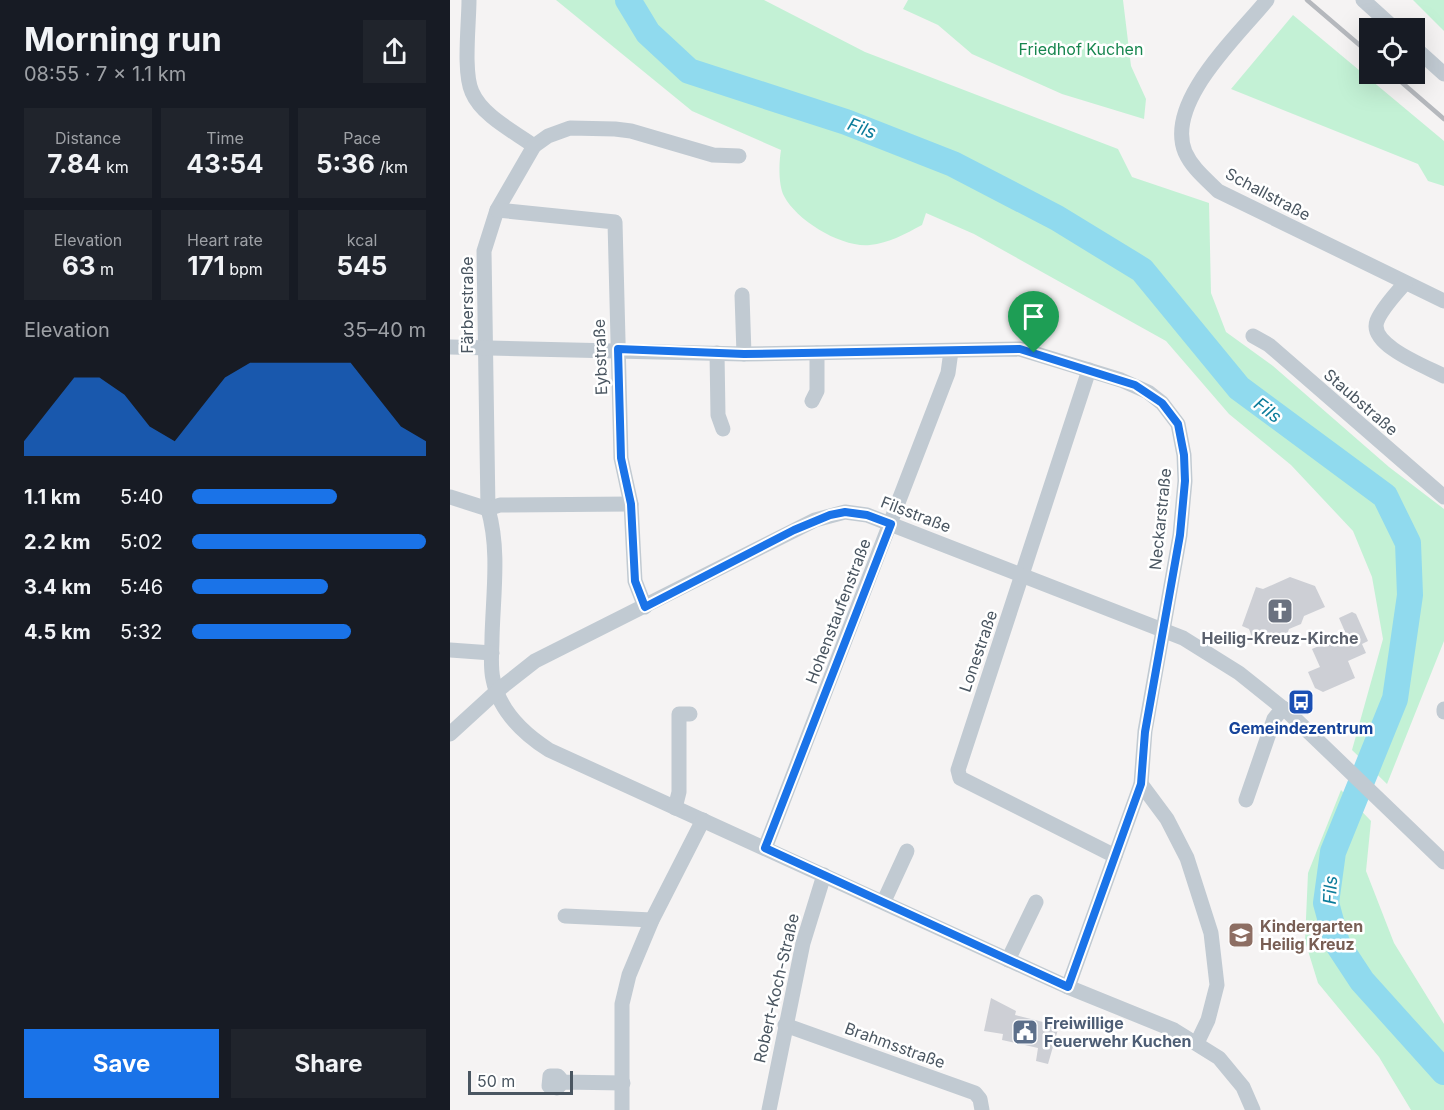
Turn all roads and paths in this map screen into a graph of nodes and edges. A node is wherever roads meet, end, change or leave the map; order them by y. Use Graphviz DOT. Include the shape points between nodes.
graph roads {
  1 [pos="469,0"];
  2 [pos="1267,0"];
  3 [pos="1363,0"];
  4 [pos="1383,18"];
  5 [pos="1425,57"];
  6 [pos="1444,74"];
  7 [pos="534,146"];
  8 [pos="740,156"];
  9 [pos="497,210"];
  10 [pos="1404,283"];
  11 [pos="742,295"];
  12 [pos="1444,301"];
  13 [pos="1253,336"];
  14 [pos="450,347"];
  15 [pos="485,348"];
  16 [pos="618,349"];
  17 [pos="951,351"];
  18 [pos="817,353"];
  19 [pos="717,354"];
  20 [pos="744,354"];
  21 [pos="1089,370"];
  22 [pos="1444,376"];
  23 [pos="812,400"];
  24 [pos="723,429"];
  25 [pos="450,497"];
  26 [pos="1444,497"];
  27 [pos="631,504"];
  28 [pos="488,509"];
  29 [pos="891,524"];
  30 [pos="1023,576"];
  31 [pos="645,607"];
  32 [pos="1162,631"];
  33 [pos="450,650"];
  34 [pos="492,653"];
  35 [pos="497,691"];
  36 [pos="1283,708"];
  37 [pos="690,714"];
  38 [pos="450,734"];
  39 [pos="1141,784"];
  40 [pos="1246,800"];
  41 [pos="675,808"];
  42 [pos="703,820"];
  43 [pos="765,848"];
  44 [pos="907,851"];
  45 [pos="1115,856"];
  46 [pos="1444,862"];
  47 [pos="824,875"];
  48 [pos="884,902"];
  49 [pos="1036,902"];
  50 [pos="565,916"];
  51 [pos="652,920"];
  52 [pos="1008,960"];
  53 [pos="1068,987"];
  54 [pos="784,1025"];
  55 [pos="1197,1043"];
  56 [pos="563,1082"];
  57 [pos="623,1083"];
  58 [pos="622,1110"];
  59 [pos="769,1110"];
  60 [pos="982,1110"];
  61 [pos="1253,1110"];
  1 -- 7 [label="street" via="471,91 489,112"];
  2 -- 10 [label="street, Schallstraße" via="1196,86 1181,128 1185,151 1191,163 1218,191"];
  3 -- 4 [label="street"];
  5 -- 6 [label="street"];
  7 -- 8 [label="street" via="570,128 615,129 713,154"];
  7 -- 9 [label="street, Färberstraße"];
  9 -- 15 [label="street, Färberstraße" via="484,251"];
  9 -- 16 [label="street, Eybstraße" via="615,222"];
  10 -- 12 [label="street, Schallstraße"];
  10 -- 22 [label="street" via="1377,320 1381,340"];
  11 -- 20 [label="street"];
  13 -- 26 [label="street, Staubstraße" via="1269,345"];
  14 -- 15 [label="street, Neckarstraße"];
  15 -- 16 [label="street, Neckarstraße"];
  15 -- 28 [label="street, Färberstraße"];
  16 -- 19 [label="street, Neckarstraße"];
  16 -- 27 [label="street, Eybstraße" via="621,458"];
  17 -- 18 [label="street, Neckarstraße"];
  17 -- 21 [label="street, Neckarstraße" via="1020,349"];
  17 -- 29 [label="street, Hohenstaufenstraße" via="948,373"];
  18 -- 20 [label="street, Neckarstraße"];
  18 -- 23 [label="street" via="818,391"];
  19 -- 20 [label="street, Neckarstraße"];
  19 -- 24 [label="street" via="718,415"];
  21 -- 30 [label="street, Lonestraße"];
  21 -- 32 [label="street, Neckarstraße" via="1148,392 1178,424 1185,481 1180,535"];
  25 -- 28 [label="street"];
  27 -- 28 [label="street" via="500,505"];
  27 -- 31 [label="street, Eybstraße" via="635,581"];
  28 -- 34 [label="street, Färberstraße" via="495,544"];
  29 -- 30 [label="street, Filsstraße"];
  29 -- 31 [label="street, Filsstraße" via="867,515 830,515"];
  29 -- 43 [label="street, Hohenstaufenstraße"];
  30 -- 32 [label="street, Filsstraße"];
  30 -- 45 [label="street, Lonestraße" via="959,762 960,778"];
  31 -- 35 [label="street, Filsstraße" via="535,661"];
  32 -- 36 [label="street, Filsstraße" via="1183,638 1220,661"];
  32 -- 39 [label="street, Neckarstraße" via="1145,732"];
  33 -- 34 [label="street"];
  34 -- 35 [label="street, Färberstraße"];
  35 -- 38 [label="street, Filsstraße"];
  35 -- 41 [label="street" via="515,723 540,744"];
  36 -- 40 [label="street" via="1274,718"];
  36 -- 46 [label="street, Filsstraße"];
  37 -- 41 [label="street" via="679,714 679,792"];
  39 -- 45 [label="street, Neckarstraße"];
  39 -- 55 [label="street" via="1167,819 1187,858 1211,933 1217,985"];
  41 -- 42 [label="street"];
  42 -- 43 [label="street"];
  42 -- 51 [label="street"];
  43 -- 47 [label="street"];
  44 -- 48 [label="street"];
  45 -- 53 [label="street, Neckarstraße"];
  47 -- 48 [label="street"];
  47 -- 54 [label="street, Robert-Koch-Straße"];
  48 -- 52 [label="street"];
  49 -- 52 [label="street"];
  50 -- 51 [label="street"];
  51 -- 57 [label="street" via="629,975 622,1004"];
  52 -- 53 [label="street"];
  53 -- 55 [label="street"];
  54 -- 59 [label="street, Robert-Koch-Straße"];
  54 -- 60 [label="street, Brahmsstraße" via="975,1093"];
  55 -- 61 [label="street" via="1231,1072"];
  56 -- 57 [label="street"];
  57 -- 58 [label="street"];
}
